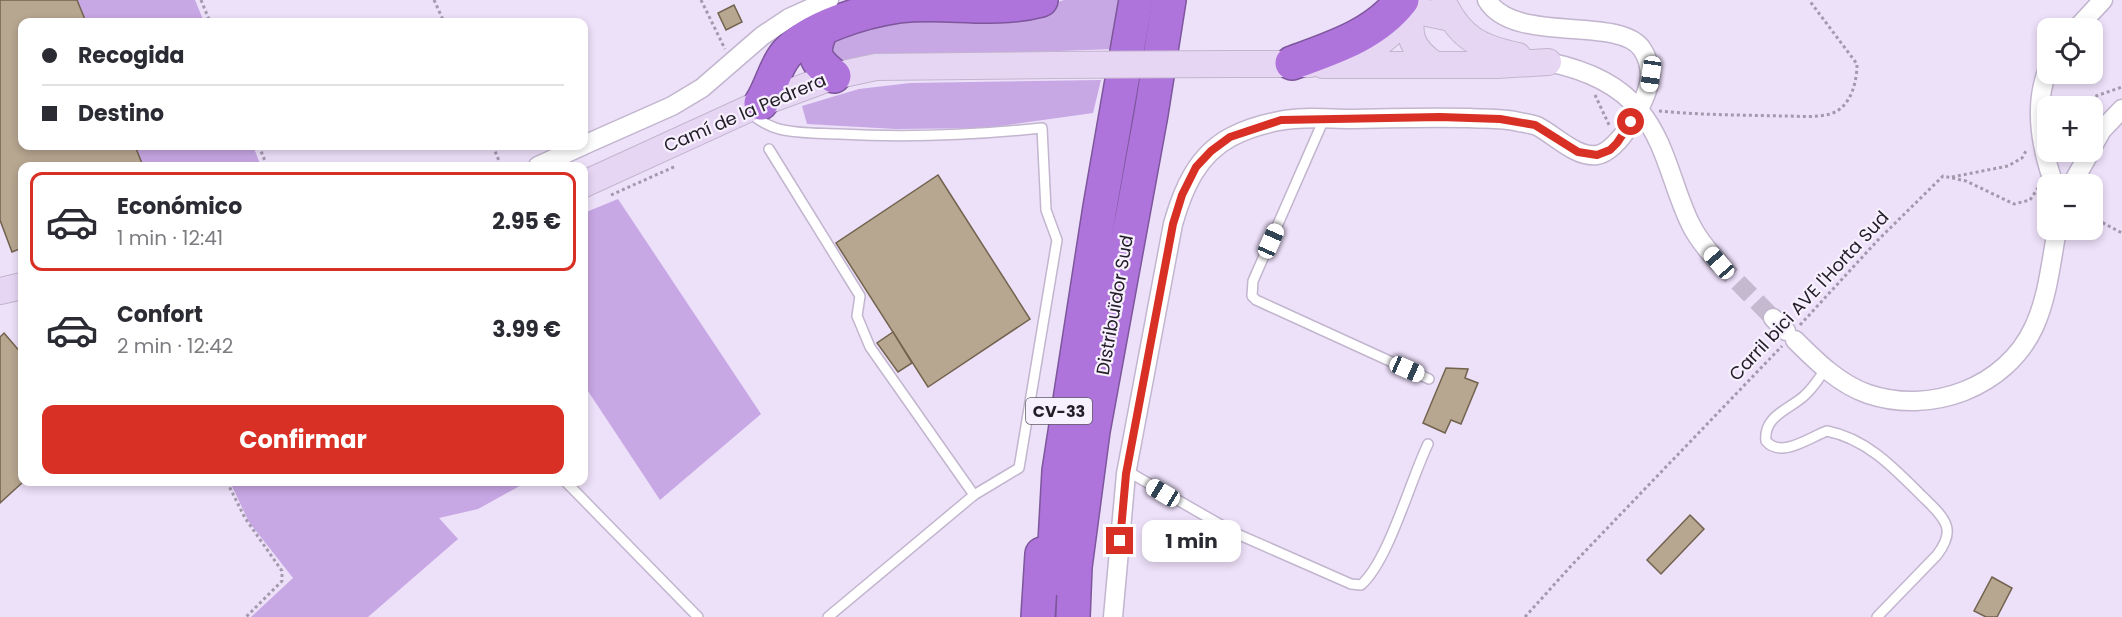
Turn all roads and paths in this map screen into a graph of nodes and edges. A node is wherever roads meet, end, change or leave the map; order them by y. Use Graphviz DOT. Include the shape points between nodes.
graph roads {
  1 [pos="201,0"];
  2 [pos="434,0"];
  3 [pos="701,0"];
  4 [pos="1041,0"];
  5 [pos="1136,0"];
  6 [pos="1488,0"];
  7 [pos="1809,0"];
  8 [pos="2103,0"];
  9 [pos="1170,4"];
  10 [pos="1412,4"];
  11 [pos="1447,9"];
  12 [pos="825,15"];
  13 [pos="208,18"];
  14 [pos="442,18"];
  15 [pos="2086,18"];
  16 [pos="1310,61"];
  17 [pos="731,62"];
  18 [pos="1548,62"];
  19 [pos="1435,65"];
  20 [pos="834,76"];
  21 [pos="2042,84"];
  22 [pos="2122,87"];
  23 [pos="2096,96"];
  24 [pos="753,106"];
  25 [pos="1639,109"];
  26 [pos="2122,109"];
  27 [pos="1324,119"];
  28 [pos="2103,129"];
  29 [pos="588,143"];
  30 [pos="2028,147"];
  31 [pos="770,149"];
  32 [pos="572,150"];
  33 [pos="547,162"];
  34 [pos="2045,174"];
  35 [pos="1950,177"];
  36 [pos="588,182"];
  37 [pos="2037,194"];
  38 [pos="1100,207"];
  39 [pos="2103,223"];
  40 [pos="2122,233"];
  41 [pos="2055,240"];
  42 [pos="1719,263"];
  43 [pos="18,287"];
  44 [pos="0,291"];
  45 [pos="1788,332"];
  46 [pos="1825,369"];
  47 [pos="1429,379"];
  48 [pos="1428,444"];
  49 [pos="1127,471"];
  50 [pos="228,486"];
  51 [pos="570,486"];
  52 [pos="974,495"];
  53 [pos="1068,616"];
  54 [pos="246,617"];
  55 [pos="698,617"];
  56 [pos="828,617"];
  57 [pos="1038,617"];
  58 [pos="1113,617"];
  59 [pos="1525,617"];
  60 [pos="1877,617"];
  1 -- 13 [label="path"];
  2 -- 14 [label="path"];
  3 -- 17 [label="path"];
  4 -- 12 [label="highway" via="1000,6 899,6 840,21"];
  5 -- 38 [label="highway, CV-33"];
  6 -- 25 [label="street" via="1492,8 1511,18 1630,38 1642,48 1651,74"];
  7 -- 25 [label="path" via="1857,64 1854,89 1837,110 1808,116 1701,115"];
  8 -- 15 [label="street"];
  9 -- 53 [label="highway, Distribuïdor Sud / CV-33" via="1093,430"];
  10 -- 11 [label="street" via="1422,12"];
  10 -- 16 [label="highway"];
  10 -- 19 [label="street" via="1409,34 1418,50"];
  11 -- 18 [label="street" via="1468,36 1490,50"];
  12 -- 17 [label="street" via="789,18"];
  12 -- 20 [label="highway" via="814,46 816,59"];
  12 -- 24 [label="highway" via="785,55"];
  16 -- 19 [label="street, Camí de la Pedrera"];
  16 -- 20 [label="street, Camí de la Pedrera, bridge" via="876,67"];
  17 -- 29 [label="street" via="702,88 672,106"];
  18 -- 19 [label="street, Camí de la Pedrera"];
  18 -- 25 [label="street" via="1597,77"];
  20 -- 24 [label="street, Camí de la Pedrera"];
  21 -- 34 [label="street"];
  22 -- 23 [label="path"];
  24 -- 36 [label="street, Camí de la Pedrera"];
  24 -- 52 [label="lane" via="761,122 780,130 809,133 882,136 1042,128 1047,210 1057,240 1019,468"];
  25 -- 27 [label="street" via="1617,143 1597,155 1578,152 1535,125 1508,120"];
  25 -- 42 [label="street" via="1654,132 1690,224"];
  26 -- 28 [label="street"];
  27 -- 47 [label="lane" via="1253,281 1252,296"];
  27 -- 49 [label="street" via="1281,120 1253,128 1230,137 1196,167 1173,224"];
  30 -- 35 [label="path" via="2022,158 2008,166"];
  31 -- 52 [label="lane" via="860,296 857,316 870,347"];
  32 -- 33 [label="street"];
  35 -- 37 [label="path" via="2014,204"];
  35 -- 45 [label="path, Carril bici AVE l'Horta Sud" via="1943,176"];
  38 -- 53 [label="highway" via="1059,471 1053,574"];
  38 -- 57 [label="highway, CV-33" via="1047,473"];
  39 -- 40 [label="path"];
  41 -- 46 [label="street" via="2034,327 2016,355 1991,378 1962,393 1929,401 1894,401 1866,393"];
  43 -- 44 [label="street"];
  45 -- 46 [label="street"];
  45 -- 59 [label="path, Carril bici AVE l'Horta Sud"];
  46 -- 60 [label="lane" via="1806,394 1775,415 1765,434 1766,441 1785,448 1827,431 1858,441 1899,473 1946,525 1945,539 1937,555"];
  48 -- 49 [label="lane" via="1392,533 1369,578 1361,585 1235,533"];
  49 -- 58 [label="street"];
  50 -- 54 [label="path" via="282,571 282,581"];
  51 -- 55 [label="lane"];
  52 -- 56 [label="lane"];
}
